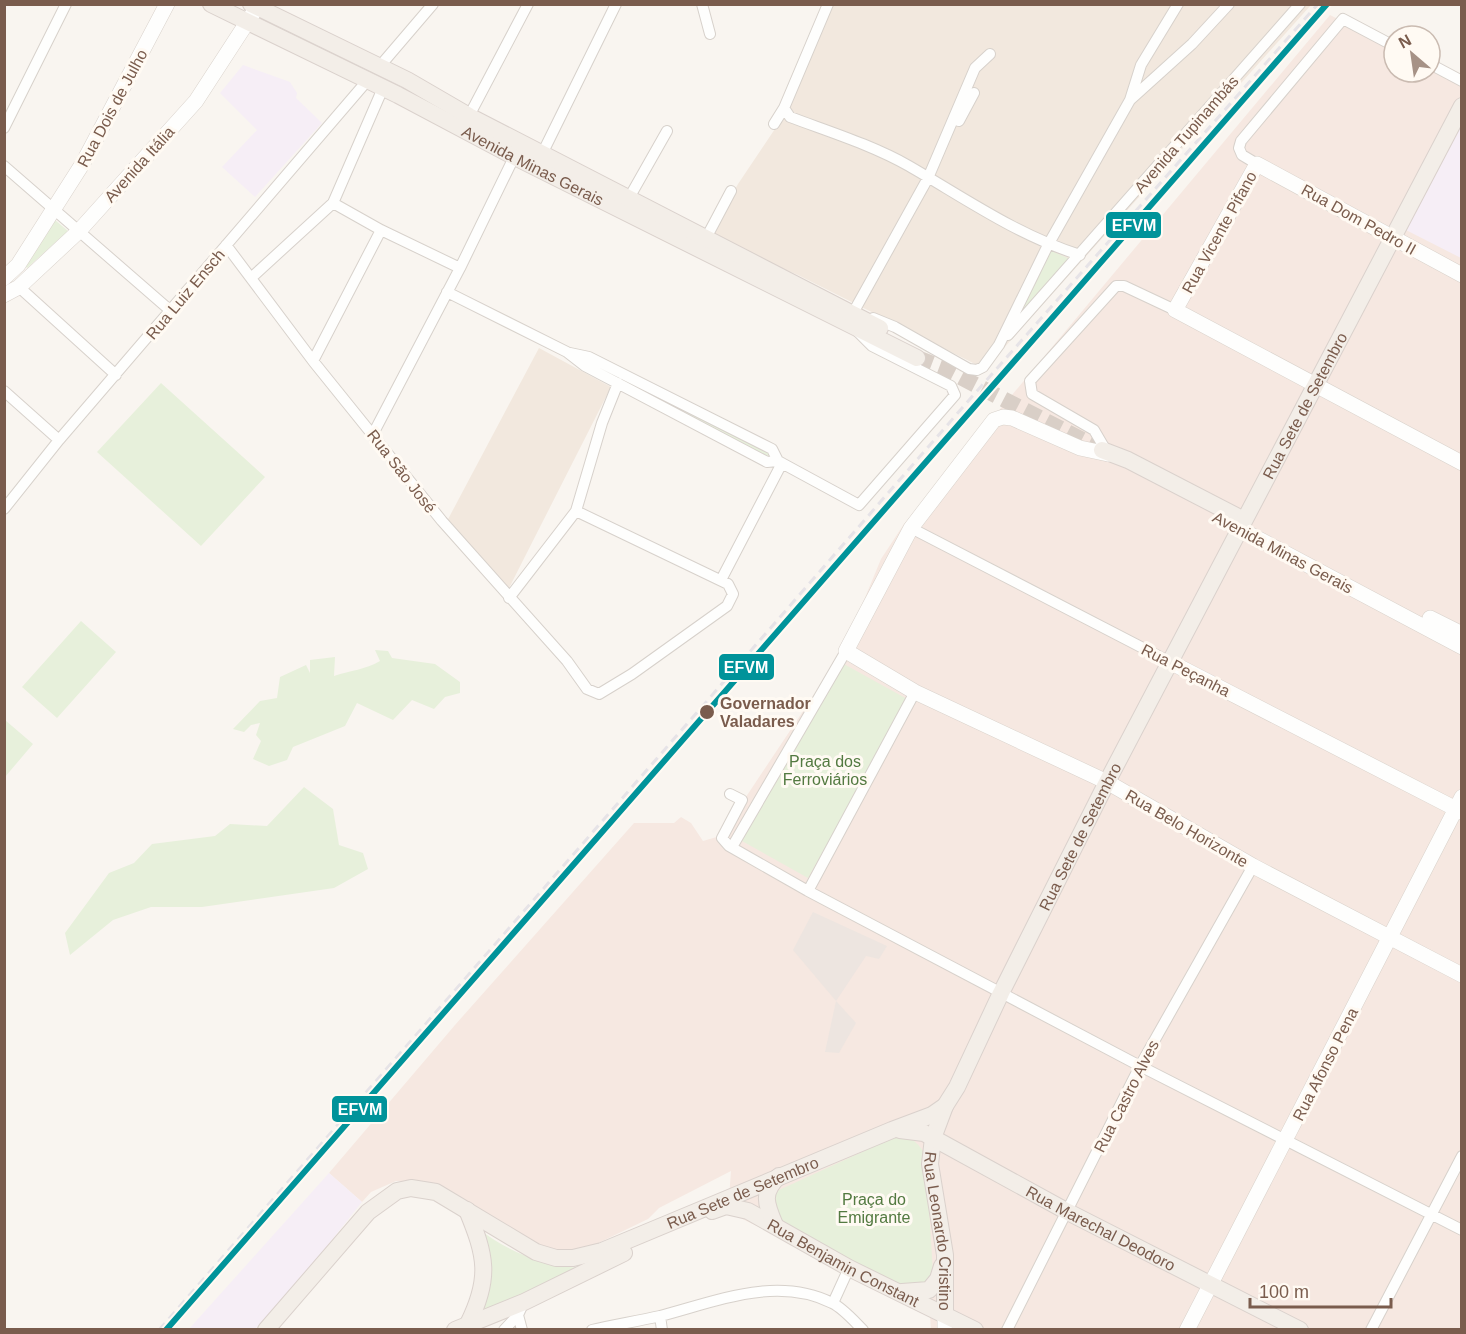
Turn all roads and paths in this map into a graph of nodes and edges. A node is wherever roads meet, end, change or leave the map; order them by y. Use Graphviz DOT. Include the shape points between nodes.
graph roads {
  1 [pos="66,4"];
  2 [pos="166,4"];
  3 [pos="211,4"];
  4 [pos="433,4"];
  5 [pos="528,4"];
  6 [pos="616,4"];
  7 [pos="702,4"];
  8 [pos="1178,4"];
  9 [pos="1229,4"];
  10 [pos="1300,4"];
  11 [pos="824,6"];
  12 [pos="253,11"];
  13 [pos="710,34"];
  14 [pos="1382,40"];
  15 [pos="990,54"];
  16 [pos="380,66"];
  17 [pos="1442,71"];
  18 [pos="367,81"];
  19 [pos="1461,81"];
  20 [pos="383,88"];
  21 [pos="974,93"];
  22 [pos="1130,100"];
  23 [pos="1461,106"];
  24 [pos="784,108"];
  25 [pos="469,116"];
  26 [pos="774,124"];
  27 [pos="4,128"];
  28 [pos="667,131"];
  29 [pos="518,150"];
  30 [pos="542,154"];
  31 [pos="1257,164"];
  32 [pos="4,166"];
  33 [pos="932,167"];
  34 [pos="928,178"];
  35 [pos="731,191"];
  36 [pos="629,198"];
  37 [pos="333,203"];
  38 [pos="55,210"];
  39 [pos="381,230"];
  40 [pos="79,231"];
  41 [pos="1393,237"];
  42 [pos="703,244"];
  43 [pos="226,245"];
  44 [pos="1048,245"];
  45 [pos="1080,255"];
  46 [pos="18,265"];
  47 [pos="460,268"];
  48 [pos="1461,275"];
  49 [pos="4,278"];
  50 [pos="251,278"];
  51 [pos="24,282"];
  52 [pos="447,292"];
  53 [pos="4,296"];
  54 [pos="1175,310"];
  55 [pos="172,312"];
  56 [pos="856,319"];
  57 [pos="999,345"];
  58 [pos="567,352"];
  59 [pos="919,354"];
  60 [pos="313,361"];
  61 [pos="116,375"];
  62 [pos="618,382"];
  63 [pos="1316,386"];
  64 [pos="4,391"];
  65 [pos="373,434"];
  66 [pos="59,440"];
  67 [pos="1105,452"];
  68 [pos="780,462"];
  69 [pos="1461,463"];
  70 [pos="6,503"];
  71 [pos="576,511"];
  72 [pos="1240,524"];
  73 [pos="911,528"];
  74 [pos="721,580"];
  75 [pos="509,598"];
  76 [pos="1461,634"];
  77 [pos="1461,647"];
  78 [pos="846,651"];
  79 [pos="1170,662"];
  80 [pos="915,692"];
  81 [pos="1107,782"];
  82 [pos="730,794"];
  83 [pos="1459,806"];
  84 [pos="732,848"];
  85 [pos="1252,866"];
  86 [pos="808,891"];
  87 [pos="1390,938"];
  88 [pos="1461,975"];
  89 [pos="1001,993"];
  90 [pos="1140,1066"];
  91 [pos="945,1106"];
  92 [pos="892,1130"];
  93 [pos="933,1138"];
  94 [pos="1285,1141"];
  95 [pos="1461,1156"];
  96 [pos="780,1175"];
  97 [pos="467,1210"];
  98 [pos="710,1212"];
  99 [pos="1068,1212"];
  100 [pos="1432,1214"];
  101 [pos="775,1225"];
  102 [pos="1461,1230"];
  103 [pos="945,1255"];
  104 [pos="849,1269"];
  105 [pos="1212,1282"];
  106 [pos="890,1289"];
  107 [pos="833,1303"];
  108 [pos="521,1308"];
  109 [pos="660,1316"];
  110 [pos="945,1322"];
  111 [pos="462,1327"];
  112 [pos="266,1329"];
  113 [pos="504,1329"];
  114 [pos="522,1329"];
  115 [pos="592,1329"];
  116 [pos="662,1329"];
  117 [pos="863,1329"];
  118 [pos="975,1329"];
  119 [pos="1007,1329"];
  120 [pos="1187,1329"];
  121 [pos="1300,1329"];
  122 [pos="1371,1329"];
  1 -- 27 [label="street"];
  2 -- 38 [label="street, Rua Dois de Julho"];
  3 -- 12 [label="main road, Avenida Minas Gerais"];
  4 -- 16 [label="street"];
  5 -- 25 [label="street"];
  6 -- 30 [label="street"];
  7 -- 13 [label="street"];
  8 -- 22 [label="street" via="1141,65"];
  9 -- 22 [label="street"];
  10 -- 45 [label="street, Avenida Tupinambás"];
  11 -- 24 [label="street"];
  12 -- 16 [label="main road, Avenida Minas Gerais"];
  12 -- 18 [label="main road, Avenida Minas Gerais"];
  12 -- 40 [label="street, Avenida Itália" via="196,101"];
  14 -- 31 [label="street, Rua Vicente Pifano" via="1343,19 1241,141 1242,154"];
  15 -- 33 [label="street" via="975,68"];
  16 -- 25 [label="main road, Avenida Minas Gerais"];
  17 -- 19 [label="street"];
  18 -- 20 [label="main road, Avenida Minas Gerais"];
  18 -- 43 [label="street, Rua Luiz Ensch"];
  20 -- 29 [label="main road, Avenida Minas Gerais"];
  20 -- 37 [label="street"];
  21 -- 33 [label="street" via="941,158"];
  22 -- 44 [label="street"];
  23 -- 41 [label="main road, Rua Sete de Setembro"];
  24 -- 26 [label="street"];
  24 -- 34 [label="street" via="790,117 857,142"];
  25 -- 29 [label="main road, Avenida Minas Gerais"];
  28 -- 36 [label="street"];
  29 -- 30 [label="main road, Avenida Minas Gerais"];
  29 -- 42 [label="main road, Avenida Minas Gerais"];
  29 -- 47 [label="street"];
  30 -- 36 [label="main road, Avenida Minas Gerais"];
  31 -- 41 [label="street, Rua Dom Pedro II"];
  31 -- 54 [label="street, Rua Vicente Pifano"];
  32 -- 38 [label="street"];
  33 -- 34 [label="street"];
  34 -- 44 [label="street" via="985,214"];
  34 -- 56 [label="street"];
  35 -- 42 [label="street"];
  36 -- 42 [label="main road, Avenida Minas Gerais"];
  37 -- 39 [label="street"];
  37 -- 50 [label="street"];
  38 -- 40 [label="street"];
  38 -- 46 [label="street, Rua Dois de Julho"];
  39 -- 47 [label="street"];
  39 -- 60 [label="street"];
  40 -- 51 [label="street, Avenida Itália"];
  40 -- 55 [label="street"];
  41 -- 48 [label="street, Rua Dom Pedro II"];
  41 -- 63 [label="main road, Rua Sete de Setembro"];
  42 -- 56 [label="main road, Avenida Minas Gerais"];
  43 -- 50 [label="street, Rua São José"];
  43 -- 55 [label="street, Rua Luiz Ensch"];
  44 -- 45 [label="street"];
  44 -- 57 [label="street"];
  45 -- 57 [label="street, Avenida Tupinambás"];
  46 -- 49 [label="street, Rua Dois de Julho"];
  46 -- 51 [label="street"];
  47 -- 52 [label="street"];
  50 -- 60 [label="street, Rua São José"];
  51 -- 53 [label="street, Avenida Itália"];
  51 -- 61 [label="street"];
  52 -- 58 [label="street"];
  52 -- 65 [label="street"];
  54 -- 63 [label="street"];
  54 -- 67 [label="street" via="1120,285 1108,291 1034,376 1029,388 1034,396 1094,430"];
  55 -- 61 [label="street, Rua Luiz Ensch"];
  56 -- 57 [label="street, Avenida Minas Gerais" via="882,320 969,369 985,365"];
  56 -- 59 [label="main road, Avenida Minas Gerais"];
  56 -- 68 [label="street, Avenida Minas Gerais" via="872,346 949,384 954,397 859,505"];
  58 -- 62 [label="street"];
  58 -- 68 [label="street" via="589,357 772,449"];
  60 -- 65 [label="street, Rua São José"];
  61 -- 66 [label="street, Rua Luiz Ensch"];
  62 -- 68 [label="street" via="767,462"];
  62 -- 71 [label="street"];
  63 -- 69 [label="street"];
  63 -- 72 [label="main road, Rua Sete de Setembro"];
  64 -- 66 [label="street"];
  65 -- 75 [label="street, Rua São José"];
  66 -- 70 [label="street, Rua Luiz Ensch"];
  67 -- 72 [label="main road, Avenida Minas Gerais" via="1128,460"];
  67 -- 73 [label="street, Avenida Minas Gerais" via="1080,448 1011,418 999,417"];
  68 -- 74 [label="street"];
  71 -- 74 [label="street"];
  71 -- 75 [label="street"];
  72 -- 76 [label="street, Avenida Minas Gerais"];
  72 -- 77 [label="street, Avenida Minas Gerais"];
  72 -- 79 [label="main road, Rua Sete de Setembro"];
  73 -- 78 [label="street"];
  73 -- 79 [label="street, Rua Peçanha"];
  74 -- 75 [label="street, Rua São José" via="733,591 727,606 606,691 596,694 587,689 567,661"];
  78 -- 80 [label="street, Rua Belo Horizonte"];
  78 -- 84 [label="street"];
  79 -- 81 [label="main road, Rua Sete de Setembro"];
  79 -- 83 [label="street, Rua Peçanha"];
  80 -- 81 [label="street, Rua Belo Horizonte"];
  80 -- 86 [label="street"];
  81 -- 85 [label="street, Rua Belo Horizonte"];
  81 -- 89 [label="main road, Rua Sete de Setembro"];
  82 -- 84 [label="street" via="742,800 722,838"];
  83 -- 87 [label="street, Rua Afonso Pena"];
  84 -- 86 [label="street"];
  85 -- 87 [label="street, Rua Belo Horizonte"];
  85 -- 90 [label="street, Rua Castro Alves"];
  86 -- 89 [label="street"];
  87 -- 88 [label="street, Rua Belo Horizonte"];
  87 -- 94 [label="street, Rua Afonso Pena"];
  89 -- 90 [label="street"];
  89 -- 91 [label="main road, Rua Sete de Setembro"];
  90 -- 94 [label="street"];
  90 -- 99 [label="street, Rua Castro Alves"];
  91 -- 92 [label="main road, Rua Sete de Setembro" via="920,1121"];
  91 -- 93 [label="main road"];
  92 -- 93 [label="main road, Rua Leonardo Cristino" via="912,1130"];
  92 -- 96 [label="main road, Rua Sete de Setembro"];
  93 -- 99 [label="main road, Rua Marechal Deodoro"];
  93 -- 103 [label="main road, Rua Leonardo Cristino" via="930,1164"];
  94 -- 100 [label="street"];
  94 -- 105 [label="street, Rua Afonso Pena"];
  95 -- 100 [label="street"];
  96 -- 97 [label="main road, Rua Sete de Setembro" via="602,1251 573,1258 536,1252"];
  96 -- 101 [label="main road" via="768,1188 765,1199"];
  97 -- 111 [label="main road" via="480,1242 485,1270 482,1291"];
  97 -- 112 [label="main road, Rua Sete de Setembro" via="423,1188 403,1189 388,1196 368,1212"];
  98 -- 101 [label="main road, Rua Benjamin Constant" via="723,1206 734,1207"];
  98 -- 108 [label="main road, Rua Sete de Setembro"];
  99 -- 105 [label="main road, Rua Marechal Deodoro"];
  99 -- 119 [label="street, Rua Castro Alves"];
  100 -- 102 [label="street"];
  100 -- 122 [label="street"];
  101 -- 104 [label="main road, Rua Benjamin Constant"];
  103 -- 106 [label="main road" via="938,1279 929,1290 904,1293"];
  103 -- 110 [label="main road, Rua Leonardo Cristino"];
  104 -- 106 [label="main road, Rua Benjamin Constant"];
  104 -- 107 [label="street"];
  105 -- 120 [label="street, Rua Afonso Pena"];
  105 -- 121 [label="main road, Rua Marechal Deodoro"];
  106 -- 110 [label="main road, Rua Benjamin Constant"];
  107 -- 109 [label="street" via="804,1294 753,1292"];
  107 -- 117 [label="street"];
  108 -- 111 [label="main road, Rua Sete de Setembro"];
  108 -- 113 [label="street"];
  108 -- 114 [label="street"];
  109 -- 115 [label="street"];
  109 -- 116 [label="street"];
  110 -- 118 [label="main road, Rua Benjamin Constant"];
}
